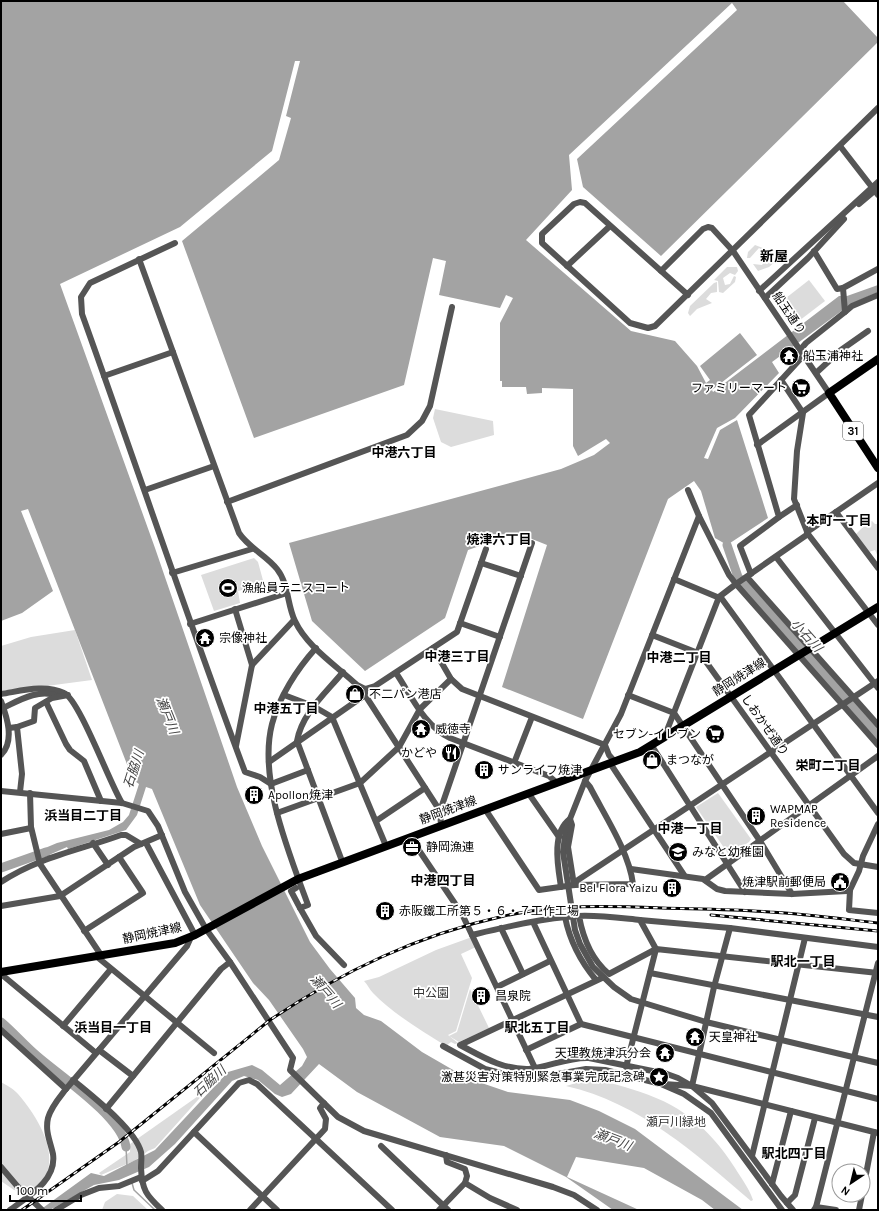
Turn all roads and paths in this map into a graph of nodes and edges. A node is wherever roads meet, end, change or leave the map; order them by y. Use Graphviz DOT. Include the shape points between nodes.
graph roads {
  1 [pos="878,108"];
  2 [pos="840,146"];
  3 [pos="878,182"];
  4 [pos="876,190"];
  5 [pos="610,226"];
  6 [pos="175,242"];
  7 [pos="733,251"];
  8 [pos="814,251"];
  9 [pos="139,259"];
  10 [pos="568,266"];
  11 [pos="878,269"];
  12 [pos="661,271"];
  13 [pos="842,290"];
  14 [pos="759,291"];
  15 [pos="688,295"];
  16 [pos="878,295"];
  17 [pos="764,298"];
  18 [pos="452,306"];
  19 [pos="845,311"];
  20 [pos="868,331"];
  21 [pos="800,350"];
  22 [pos="172,352"];
  23 [pos="878,359"];
  24 [pos="816,373"];
  25 [pos="104,376"];
  26 [pos="781,380"];
  27 [pos="829,393"];
  28 [pos="803,413"];
  29 [pos="757,445"];
  30 [pos="214,466"];
  31 [pos="878,468"];
  32 [pos="878,483"];
  33 [pos="145,490"];
  34 [pos="688,490"];
  35 [pos="227,502"];
  36 [pos="797,505"];
  37 [pos="836,512"];
  38 [pos="699,516"];
  39 [pos="779,517"];
  40 [pos="807,533"];
  41 [pos="532,543"];
  42 [pos="252,549"];
  43 [pos="486,549"];
  44 [pos="776,556"];
  45 [pos="481,563"];
  46 [pos="878,568"];
  47 [pos="172,573"];
  48 [pos="521,576"];
  49 [pos="748,576"];
  50 [pos="674,579"];
  51 [pos="737,584"];
  52 [pos="287,593"];
  53 [pos="719,597"];
  54 [pos="878,607"];
  55 [pos="235,609"];
  56 [pos="868,612"];
  57 [pos="294,620"];
  58 [pos="460,623"];
  59 [pos="190,624"];
  60 [pos="878,625"];
  61 [pos="835,632"];
  62 [pos="652,635"];
  63 [pos="500,637"];
  64 [pos="316,648"];
  65 [pos="434,648"];
  66 [pos="809,648"];
  67 [pos="698,653"];
  68 [pos="798,654"];
  69 [pos="252,665"];
  70 [pos="773,670"];
  71 [pos="344,672"];
  72 [pos="396,673"];
  73 [pos="452,679"];
  74 [pos="877,684"];
  75 [pos="365,692"];
  76 [pos="1,694"];
  77 [pos="68,695"];
  78 [pos="284,695"];
  79 [pos="628,695"];
  80 [pos="59,696"];
  81 [pos="732,696"];
  82 [pos="480,697"];
  83 [pos="854,698"];
  84 [pos="1,701"];
  85 [pos="46,702"];
  86 [pos="844,705"];
  87 [pos="313,706"];
  88 [pos="2,708"];
  89 [pos="420,709"];
  90 [pos="674,713"];
  91 [pos="332,717"];
  92 [pos="532,717"];
  93 [pos="878,724"];
  94 [pos="814,725"];
  95 [pos="17,727"];
  96 [pos="683,727"];
  97 [pos="9,728"];
  98 [pos="663,739"];
  99 [pos="297,741"];
  100 [pos="464,743"];
  101 [pos="605,745"];
  102 [pos="878,745"];
  103 [pos="652,746"];
  104 [pos="399,747"];
  105 [pos="236,748"];
  106 [pos="772,752"];
  107 [pos="1,756"];
  108 [pos="878,756"];
  109 [pos="269,762"];
  110 [pos="613,762"];
  111 [pos="514,763"];
  112 [pos="308,770"];
  113 [pos="591,770"];
  114 [pos="850,776"];
  115 [pos="585,781"];
  116 [pos="360,783"];
  117 [pos="557,783"];
  118 [pos="271,784"];
  119 [pos="722,785"];
  120 [pos="425,788"];
  121 [pos="1,791"];
  122 [pos="20,792"];
  123 [pos="30,793"];
  124 [pos="529,794"];
  125 [pos="319,798"];
  126 [pos="101,801"];
  127 [pos="122,803"];
  128 [pos="691,805"];
  129 [pos="809,805"];
  130 [pos="485,809"];
  131 [pos="440,811"];
  132 [pos="277,813"];
  133 [pos="878,813"];
  134 [pos="570,819"];
  135 [pos="376,821"];
  136 [pos="878,824"];
  137 [pos="440,826"];
  138 [pos="31,828"];
  139 [pos="654,830"];
  140 [pos="1,834"];
  141 [pos="162,835"];
  142 [pos="410,837"];
  143 [pos="559,837"];
  144 [pos="760,842"];
  145 [pos="94,843"];
  146 [pos="144,844"];
  147 [pos="386,846"];
  148 [pos="622,850"];
  149 [pos="119,857"];
  150 [pos="39,861"];
  151 [pos="342,862"];
  152 [pos="727,863"];
  153 [pos="108,865"];
  154 [pos="861,865"];
  155 [pos="878,867"];
  156 [pos="631,869"];
  157 [pos="684,875"];
  158 [pos="705,880"];
  159 [pos="1,882"];
  160 [pos="296,883"];
  161 [pos="574,886"];
  162 [pos="562,887"];
  163 [pos="850,890"];
  164 [pos="745,892"];
  165 [pos="792,894"];
  166 [pos="60,896"];
  167 [pos="1,906"];
  168 [pos="300,908"];
  169 [pos="878,913"];
  170 [pos="578,916"];
  171 [pos="566,917"];
  172 [pos="640,920"];
  173 [pos="533,922"];
  174 [pos="207,928"];
  175 [pos="502,928"];
  176 [pos="730,928"];
  177 [pos="84,931"];
  178 [pos="472,935"];
  179 [pos="193,936"];
  180 [pos="805,938"];
  181 [pos="878,947"];
  182 [pos="656,949"];
  183 [pos="723,955"];
  184 [pos="98,956"];
  185 [pos="550,961"];
  186 [pos="230,962"];
  187 [pos="878,963"];
  188 [pos="344,965"];
  189 [pos="799,965"];
  190 [pos="111,969"];
  191 [pos="1,973"];
  192 [pos="650,973"];
  193 [pos="877,973"];
  194 [pos="523,974"];
  195 [pos="599,979"];
  196 [pos="497,987"];
  197 [pos="714,987"];
  198 [pos="566,994"];
  199 [pos="143,996"];
  200 [pos="790,1001"];
  201 [pos="643,1004"];
  202 [pos="865,1015"];
  203 [pos="878,1017"];
  204 [pos="512,1020"];
  205 [pos="706,1022"];
  206 [pos="177,1023"];
  207 [pos="581,1024"];
  208 [pos="63,1026"];
  209 [pos="1,1030"];
  210 [pos="632,1038"];
  211 [pos="781,1040"];
  212 [pos="443,1046"];
  213 [pos="526,1050"];
  214 [pos="98,1051"];
  215 [pos="214,1053"];
  216 [pos="698,1054"];
  217 [pos="855,1057"];
  218 [pos="878,1063"];
  219 [pos="626,1067"];
  220 [pos="535,1068"];
  221 [pos="773,1073"];
  222 [pos="133,1076"];
  223 [pos="73,1080"];
  224 [pos="661,1084"];
  225 [pos="692,1086"];
  226 [pos="66,1089"];
  227 [pos="844,1091"];
  228 [pos="878,1099"];
  229 [pos="324,1103"];
  230 [pos="765,1104"];
  231 [pos="106,1109"];
  232 [pos="791,1111"];
  233 [pos="815,1118"];
  234 [pos="837,1123"];
  235 [pos="194,1132"];
  236 [pos="876,1133"];
  237 [pos="316,1139"];
  238 [pos="381,1146"];
  239 [pos="446,1155"];
  240 [pos="752,1156"];
  241 [pos="869,1163"];
  242 [pos="1,1167"];
  243 [pos="142,1179"];
  244 [pos="464,1183"];
  245 [pos="772,1184"];
  246 [pos="263,1196"];
  247 [pos="787,1203"];
  248 [pos="441,1208"];
  249 [pos="815,1208"];
  250 [pos="10,1210"];
  251 [pos="42,1210"];
  252 [pos="56,1210"];
  253 [pos="162,1210"];
  254 [pos="250,1210"];
  255 [pos="277,1210"];
  256 [pos="392,1210"];
  257 [pos="448,1210"];
  258 [pos="517,1210"];
  259 [pos="597,1210"];
  260 [pos="782,1210"];
  261 [pos="793,1210"];
  262 [pos="836,1210"];
  1 -- 2 [label="street"];
  2 -- 4 [label="street"];
  2 -- 7 [label="street"];
  3 -- 4 [label="street"];
  4 -- 8 [label="street" via="833,229"];
  4 -- 14 [label="street"];
  5 -- 10 [label="street"];
  5 -- 10 [label="street" via="586,203 580,202 574,204 547,229 542,234 542,243"];
  5 -- 12 [label="street"];
  6 -- 9 [label="street"];
  7 -- 12 [label="street, 船玉通り" via="708,226"];
  7 -- 14 [label="street, 船玉通り"];
  7 -- 15 [label="street"];
  8 -- 13 [label="street" via="837,289"];
  8 -- 17 [label="street"];
  9 -- 22 [label="street"];
  9 -- 25 [label="street" via="90,283 81,297 82,314"];
  10 -- 15 [label="street" via="635,326 655,326"];
  11 -- 13 [label="street"];
  12 -- 15 [label="street"];
  13 -- 19 [label="street"];
  14 -- 17 [label="street, 船玉通り"];
  16 -- 19 [label="street"];
  17 -- 21 [label="street, 船玉通り"];
  18 -- 35 [label="street" via="430,406 422,421 407,436"];
  19 -- 21 [label="street"];
  20 -- 24 [label="street" via="841,350"];
  21 -- 24 [label="street, 船玉通り"];
  21 -- 26 [label="street"];
  22 -- 25 [label="street"];
  22 -- 30 [label="street"];
  23 -- 27 [label="main road"];
  24 -- 27 [label="street, 船玉通り"];
  25 -- 33 [label="street"];
  26 -- 28 [label="street"];
  26 -- 29 [label="street" via="748,415"];
  27 -- 28 [label="street"];
  27 -- 31 [label="main road, 船玉通り / 31"];
  28 -- 29 [label="street"];
  28 -- 36 [label="street" via="797,451 794,499"];
  29 -- 39 [label="street"];
  30 -- 33 [label="street"];
  30 -- 35 [label="street"];
  32 -- 37 [label="street"];
  33 -- 47 [label="street"];
  34 -- 38 [label="street"];
  35 -- 42 [label="street" via="239,534"];
  36 -- 39 [label="street"];
  36 -- 40 [label="street"];
  37 -- 40 [label="street"];
  37 -- 46 [label="street"];
  38 -- 50 [label="street"];
  38 -- 51 [label="street" via="729,575"];
  39 -- 49 [label="street" via="740,546"];
  40 -- 44 [label="street"];
  40 -- 56 [label="street"];
  41 -- 48 [label="street"];
  42 -- 47 [label="street"];
  42 -- 52 [label="street" via="277,569"];
  43 -- 45 [label="street"];
  44 -- 49 [label="street"];
  44 -- 61 [label="street"];
  45 -- 48 [label="street"];
  45 -- 58 [label="street"];
  47 -- 59 [label="street"];
  48 -- 63 [label="street"];
  49 -- 51 [label="street"];
  49 -- 66 [label="street"];
  50 -- 53 [label="street"];
  50 -- 62 [label="street"];
  51 -- 53 [label="street"];
  51 -- 68 [label="street"];
  52 -- 55 [label="street"];
  52 -- 57 [label="street"];
  53 -- 67 [label="street"];
  53 -- 70 [label="street"];
  54 -- 56 [label="main road, 静岡焼津線"];
  55 -- 59 [label="street"];
  55 -- 69 [label="street"];
  56 -- 60 [label="street"];
  56 -- 61 [label="main road, 静岡焼津線"];
  57 -- 64 [label="street" via="303,635"];
  57 -- 69 [label="street"];
  58 -- 63 [label="street"];
  58 -- 65 [label="street" via="457,632"];
  59 -- 105 [label="street"];
  61 -- 66 [label="main road, 静岡焼津線"];
  61 -- 74 [label="street"];
  62 -- 67 [label="street, しおかぜ通り"];
  62 -- 79 [label="street"];
  63 -- 82 [label="street"];
  64 -- 71 [label="street"];
  64 -- 78 [label="street"];
  65 -- 72 [label="street"];
  65 -- 73 [label="street"];
  66 -- 68 [label="main road, 静岡焼津線"];
  66 -- 83 [label="street"];
  67 -- 81 [label="street, しおかぜ通り"];
  67 -- 90 [label="street"];
  68 -- 70 [label="main road, 静岡焼津線"];
  68 -- 86 [label="street"];
  69 -- 105 [label="street"];
  70 -- 81 [label="main road, 静岡焼津線"];
  70 -- 94 [label="street"];
  71 -- 75 [label="street"];
  71 -- 87 [label="street"];
  72 -- 75 [label="street"];
  72 -- 89 [label="street"];
  73 -- 82 [label="street" via="462,689"];
  73 -- 89 [label="street"];
  74 -- 83 [label="street"];
  75 -- 91 [label="street"];
  75 -- 104 [label="street"];
  76 -- 77 [label="street" via="54,689"];
  77 -- 80 [label="street"];
  77 -- 127 [label="street" via="79,711"];
  78 -- 87 [label="street"];
  78 -- 109 [label="street" via="272,724"];
  79 -- 90 [label="street"];
  79 -- 101 [label="street"];
  80 -- 85 [label="street"];
  80 -- 88 [label="street" via="42,694 27,697"];
  81 -- 96 [label="main road, 静岡焼津線"];
  81 -- 106 [label="street, しおかぜ通り"];
  82 -- 92 [label="street"];
  82 -- 100 [label="street"];
  83 -- 86 [label="street"];
  83 -- 93 [label="street"];
  84 -- 88 [label="street"];
  85 -- 95 [label="street" via="35,708 34,721"];
  85 -- 126 [label="street" via="66,744 84,761"];
  86 -- 94 [label="street"];
  86 -- 102 [label="street"];
  87 -- 91 [label="street"];
  87 -- 99 [label="street"];
  88 -- 97 [label="street"];
  89 -- 100 [label="street" via="438,731"];
  89 -- 104 [label="street"];
  90 -- 96 [label="street"];
  90 -- 98 [label="street"];
  91 -- 99 [label="street"];
  91 -- 116 [label="street"];
  92 -- 101 [label="street"];
  92 -- 111 [label="street"];
  94 -- 106 [label="street"];
  94 -- 114 [label="street"];
  95 -- 97 [label="street"];
  95 -- 122 [label="street" via="22,774"];
  96 -- 98 [label="main road, 静岡焼津線"];
  96 -- 119 [label="street"];
  97 -- 107 [label="street" via="6,748"];
  98 -- 103 [label="main road, 静岡焼津線"];
  99 -- 109 [label="street"];
  99 -- 112 [label="street"];
  100 -- 111 [label="street"];
  100 -- 131 [label="street"];
  101 -- 110 [label="street"];
  101 -- 113 [label="street"];
  103 -- 110 [label="main road, 静岡焼津線"];
  103 -- 128 [label="street"];
  104 -- 116 [label="street"];
  104 -- 120 [label="street"];
  105 -- 118 [label="street" via="245,772"];
  106 -- 119 [label="street"];
  106 -- 129 [label="street, しおかぜ通り"];
  108 -- 114 [label="street"];
  109 -- 118 [label="street"];
  110 -- 113 [label="main road, 静岡焼津線"];
  110 -- 139 [label="street"];
  111 -- 117 [label="street" via="549,776"];
  112 -- 118 [label="street"];
  112 -- 125 [label="street"];
  113 -- 115 [label="street"];
  113 -- 117 [label="main road, 静岡焼津線"];
  114 -- 129 [label="street"];
  114 -- 133 [label="street"];
  115 -- 134 [label="street"];
  115 -- 148 [label="street"];
  116 -- 125 [label="street"];
  116 -- 135 [label="street"];
  117 -- 124 [label="main road, 静岡焼津線"];
  118 -- 132 [label="street"];
  119 -- 128 [label="street"];
  119 -- 144 [label="street"];
  120 -- 131 [label="street"];
  120 -- 135 [label="street"];
  121 -- 122 [label="street"];
  122 -- 123 [label="street"];
  123 -- 126 [label="street"];
  123 -- 138 [label="street"];
  124 -- 130 [label="main road, 静岡焼津線"];
  124 -- 143 [label="street"];
  125 -- 132 [label="street"];
  125 -- 151 [label="street"];
  126 -- 127 [label="street"];
  127 -- 141 [label="street" via="142,808 152,814"];
  128 -- 139 [label="street"];
  128 -- 152 [label="street"];
  129 -- 144 [label="street"];
  129 -- 154 [label="street, しおかぜ通り" via="844,854 851,861"];
  130 -- 137 [label="main road, 静岡焼津線"];
  130 -- 162 [label="street" via="539,890"];
  131 -- 137 [label="street"];
  132 -- 160 [label="street"];
  134 -- 143 [label="street" via="563,824"];
  134 -- 161 [label="street" via="572,825 568,847"];
  134 -- 195 [label="street" via="563,852 575,930"];
  135 -- 147 [label="street"];
  136 -- 154 [label="street" via="862,856"];
  137 -- 142 [label="main road, 静岡焼津線"];
  138 -- 140 [label="street"];
  138 -- 150 [label="street"];
  139 -- 148 [label="street"];
  139 -- 157 [label="street"];
  141 -- 146 [label="street"];
  141 -- 174 [label="street" via="185,892"];
  142 -- 147 [label="main road, 静岡焼津線"];
  142 -- 178 [label="street" via="462,914"];
  143 -- 162 [label="street" via="557,851"];
  144 -- 152 [label="street"];
  144 -- 165 [label="street"];
  145 -- 146 [label="street" via="126,835"];
  145 -- 150 [label="street"];
  145 -- 153 [label="street"];
  146 -- 149 [label="street"];
  146 -- 179 [label="street"];
  147 -- 151 [label="main road, 静岡焼津線"];
  148 -- 156 [label="street"];
  148 -- 161 [label="street" via="578,880"];
  149 -- 153 [label="street"];
  149 -- 177 [label="street" via="143,893"];
  150 -- 159 [label="street"];
  150 -- 166 [label="street"];
  151 -- 160 [label="main road, 静岡焼津線"];
  152 -- 158 [label="street"];
  152 -- 164 [label="street"];
  153 -- 166 [label="street"];
  154 -- 155 [label="street"];
  154 -- 163 [label="street"];
  156 -- 157 [label="street"];
  156 -- 161 [label="street" via="633,884"];
  157 -- 158 [label="street"];
  158 -- 164 [label="street" via="721,891"];
  160 -- 168 [label="street" via="291,891"];
  160 -- 168 [label="street" via="308,905"];
  160 -- 174 [label="main road, 静岡焼津線"];
  161 -- 162 [label="street"];
  163 -- 165 [label="street"];
  163 -- 169 [label="street" via="849,910"];
  164 -- 165 [label="street"];
  166 -- 167 [label="street"];
  166 -- 177 [label="street"];
  168 -- 188 [label="street" via="316,936"];
  170 -- 171 [label="street"];
  170 -- 172 [label="street"];
  170 -- 182 [label="street" via="589,947 609,974"];
  171 -- 173 [label="street"];
  171 -- 195 [label="street" via="574,947 587,970"];
  172 -- 176 [label="street"];
  172 -- 182 [label="street"];
  173 -- 175 [label="street"];
  173 -- 185 [label="street"];
  174 -- 179 [label="main road, 静岡焼津線"];
  174 -- 186 [label="street"];
  175 -- 178 [label="street"];
  175 -- 194 [label="street"];
  176 -- 180 [label="street"];
  176 -- 183 [label="street"];
  177 -- 184 [label="street"];
  178 -- 196 [label="street"];
  179 -- 184 [label="main road, 静岡焼津線" via="175,943"];
  179 -- 199 [label="street"];
  180 -- 181 [label="street"];
  180 -- 189 [label="street"];
  182 -- 183 [label="street"];
  182 -- 192 [label="street"];
  183 -- 189 [label="street"];
  183 -- 197 [label="street"];
  184 -- 190 [label="street"];
  184 -- 191 [label="main road, 静岡焼津線"];
  185 -- 194 [label="street"];
  185 -- 198 [label="street"];
  186 -- 206 [label="street" via="221,969"];
  186 -- 229 [label="street" via="293,1058 290,1068 292,1073"];
  187 -- 193 [label="street"];
  189 -- 193 [label="street"];
  189 -- 200 [label="street"];
  190 -- 199 [label="street"];
  190 -- 208 [label="street"];
  191 -- 208 [label="street"];
  192 -- 197 [label="street"];
  192 -- 201 [label="street"];
  193 -- 202 [label="street"];
  194 -- 196 [label="street"];
  195 -- 198 [label="street"];
  195 -- 201 [label="street"];
  196 -- 204 [label="street"];
  197 -- 200 [label="street"];
  197 -- 205 [label="street"];
  198 -- 204 [label="street"];
  198 -- 207 [label="street"];
  199 -- 206 [label="street"];
  199 -- 214 [label="street"];
  200 -- 202 [label="street"];
  200 -- 211 [label="street"];
  201 -- 205 [label="street"];
  201 -- 210 [label="street"];
  202 -- 203 [label="street"];
  202 -- 217 [label="street"];
  204 -- 213 [label="street"];
  204 -- 220 [label="street" via="460,1045 498,1065"];
  205 -- 211 [label="street"];
  205 -- 216 [label="street"];
  206 -- 215 [label="street"];
  206 -- 222 [label="street"];
  207 -- 210 [label="street"];
  207 -- 213 [label="street"];
  208 -- 214 [label="street"];
  209 -- 226 [label="street"];
  210 -- 216 [label="street"];
  210 -- 219 [label="street"];
  211 -- 217 [label="street"];
  211 -- 221 [label="street"];
  212 -- 224 [label="street" via="485,1069 512,1076 541,1077 595,1069"];
  213 -- 220 [label="street"];
  214 -- 222 [label="street"];
  214 -- 223 [label="street"];
  216 -- 221 [label="street"];
  216 -- 225 [label="street"];
  217 -- 218 [label="street"];
  217 -- 227 [label="street"];
  219 -- 220 [label="street" via="577,1057"];
  219 -- 225 [label="street" via="678,1078"];
  221 -- 227 [label="street"];
  221 -- 230 [label="street"];
  222 -- 231 [label="street"];
  223 -- 226 [label="street"];
  223 -- 231 [label="street"];
  224 -- 225 [label="street"];
  224 -- 260 [label="street" via="692,1098 711,1113"];
  225 -- 230 [label="street"];
  225 -- 240 [label="street" via="712,1103"];
  226 -- 250 [label="street" via="48,1118 47,1133 53,1159 48,1176 40,1188"];
  227 -- 228 [label="street"];
  227 -- 234 [label="street"];
  229 -- 237 [label="street" via="320,1108 326,1126"];
  229 -- 239 [label="street" via="338,1117 354,1126"];
  230 -- 232 [label="street"];
  230 -- 240 [label="street"];
  231 -- 243 [label="street" via="118,1119 141,1152"];
  232 -- 233 [label="street"];
  232 -- 245 [label="street"];
  233 -- 234 [label="street"];
  233 -- 247 [label="street" via="795,1195"];
  234 -- 236 [label="street"];
  234 -- 249 [label="street"];
  235 -- 237 [label="street" via="239,1083 249,1080 257,1084"];
  235 -- 243 [label="street" via="158,1171"];
  235 -- 246 [label="street"];
  236 -- 241 [label="street"];
  237 -- 246 [label="street"];
  237 -- 256 [label="street"];
  238 -- 248 [label="street"];
  239 -- 244 [label="street" via="447,1162 467,1172"];
  239 -- 259 [label="street" via="564,1191"];
  240 -- 245 [label="street"];
  242 -- 251 [label="street"];
  243 -- 252 [label="street" via="81,1194"];
  243 -- 253 [label="street" via="147,1196"];
  244 -- 248 [label="street"];
  244 -- 258 [label="street"];
  245 -- 247 [label="street"];
  246 -- 254 [label="street"];
  246 -- 255 [label="street"];
  247 -- 261 [label="street"];
  248 -- 257 [label="street"];
  249 -- 262 [label="street"];
}
